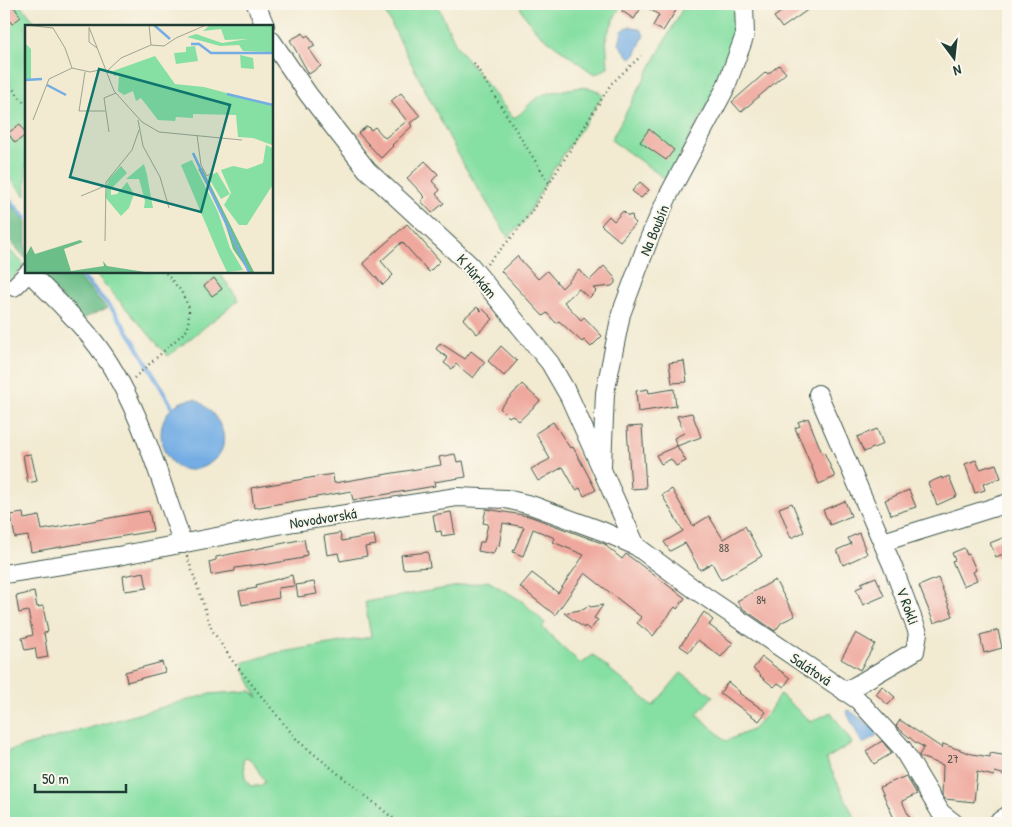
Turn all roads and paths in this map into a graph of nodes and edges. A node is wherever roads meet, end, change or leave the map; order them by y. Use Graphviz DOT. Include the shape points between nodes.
graph roads {
  1 [pos="256,4"];
  2 [pos="744,4"];
  3 [pos="265,25"];
  4 [pos="272,41"];
  5 [pos="642,56"];
  6 [pos="474,63"];
  7 [pos="4,78"];
  8 [pos="25,103"];
  9 [pos="549,183"];
  10 [pos="165,272"];
  11 [pos="477,274"];
  12 [pos="14,288"];
  13 [pos="142,371"];
  14 [pos="818,394"];
  15 [pos="602,469"];
  16 [pos="1008,503"];
  17 [pos="883,542"];
  18 [pos="183,544"];
  19 [pos="636,546"];
  20 [pos="4,574"];
  21 [pos="845,692"];
  22 [pos="1008,815"];
  23 [pos="399,823"];
  24 [pos="954,823"];
  25 [pos="997,823"];
  1 -- 3 [label="street"];
  2 -- 15 [label="street, Na Boubín" via="745,36 725,89 668,196 621,314 605,393"];
  4 -- 11 [label="street, K Hůrkám" via="366,170"];
  5 -- 9 [label="path" via="611,84"];
  6 -- 9 [label="path"];
  7 -- 8 [label="path"];
  9 -- 11 [label="path" via="512,237"];
  10 -- 13 [label="path" via="181,291 189,308 188,329"];
  11 -- 15 [label="street, K Hůrkám" via="550,363 569,396"];
  12 -- 18 [label="street" via="29,272 93,340 134,409"];
  14 -- 17 [label="street, V Rokli"];
  15 -- 19 [label="street, K Hůrkám"];
  16 -- 17 [label="street"];
  17 -- 21 [label="street, V Rokli" via="918,633 915,651"];
  18 -- 19 [label="street, Novodvorská" via="294,522 457,497 506,498"];
  18 -- 20 [label="street, Novodvorská"];
  18 -- 23 [label="path" via="212,630 231,659 298,741"];
  19 -- 21 [label="street, Salátová" via="696,591"];
  21 -- 24 [label="street, Salátová" via="858,700 902,748 941,813"];
  22 -- 25 [label="street"];
}
